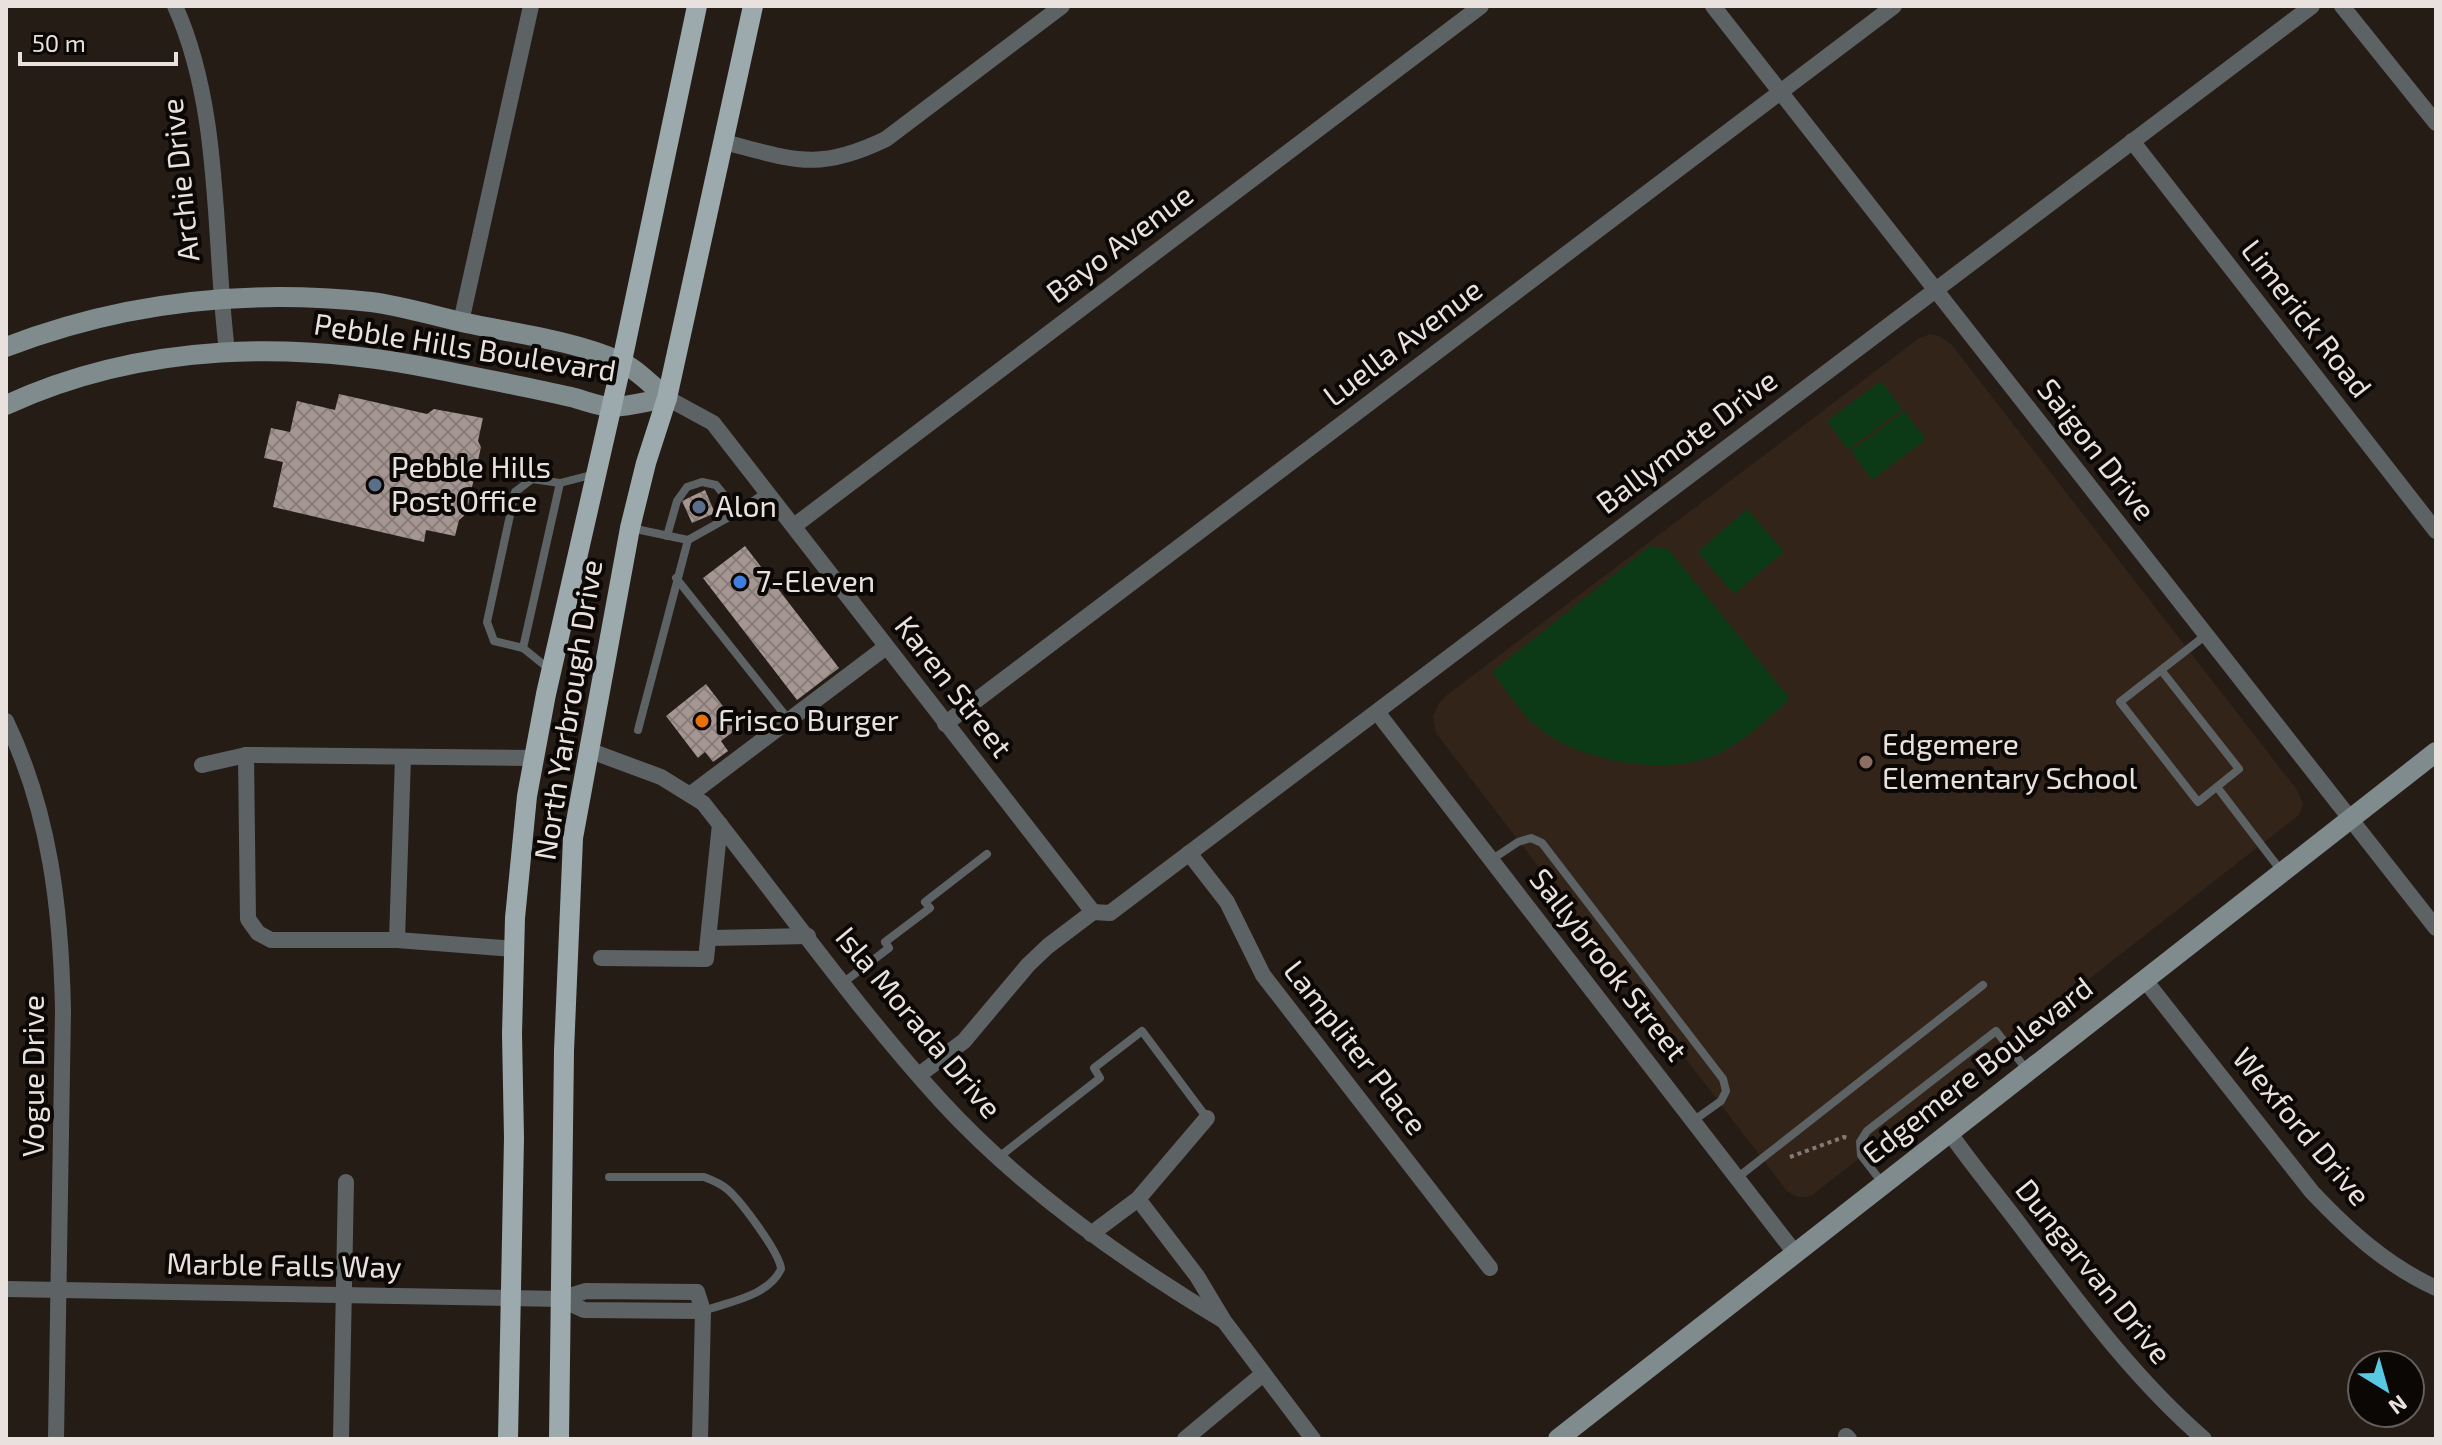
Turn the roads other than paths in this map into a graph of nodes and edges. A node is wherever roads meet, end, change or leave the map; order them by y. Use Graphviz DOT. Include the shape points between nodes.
graph roads {
  1 [pos="175,6"];
  2 [pos="531,6"];
  3 [pos="697,6"];
  4 [pos="753,6"];
  5 [pos="1062,6"];
  6 [pos="1481,6"];
  7 [pos="1713,6"];
  8 [pos="1894,6"];
  9 [pos="2312,6"];
  10 [pos="2342,6"];
  11 [pos="1780,92"];
  12 [pos="2436,123"];
  13 [pos="2132,141"];
  14 [pos="724,142"];
  15 [pos="1936,290"];
  16 [pos="220,298"];
  17 [pos="461,322"];
  18 [pos="6,347"];
  19 [pos="227,351"];
  20 [pos="622,361"];
  21 [pos="667,398"];
  22 [pos="6,405"];
  23 [pos="610,407"];
  24 [pos="595,474"];
  25 [pos="560,483"];
  26 [pos="767,491"];
  27 [pos="738,512"];
  28 [pos="794,526"];
  29 [pos="630,528"];
  30 [pos="2436,531"];
  31 [pos="667,536"];
  32 [pos="688,540"];
  33 [pos="676,578"];
  34 [pos="2206,634"];
  35 [pos="886,647"];
  36 [pos="523,648"];
  37 [pos="551,670"];
  38 [pos="2161,670"];
  39 [pos="1377,712"];
  40 [pos="789,720"];
  41 [pos="6,721"];
  42 [pos="945,724"];
  43 [pos="638,730"];
  44 [pos="588,750"];
  45 [pos="2436,752"];
  46 [pos="246,755"];
  47 [pos="403,757"];
  48 [pos="534,758"];
  49 [pos="202,765"];
  50 [pos="2217,787"];
  51 [pos="691,794"];
  52 [pos="2350,819"];
  53 [pos="720,824"];
  54 [pos="1189,853"];
  55 [pos="987,854"];
  56 [pos="1491,860"];
  57 [pos="2282,872"];
  58 [pos="1093,912"];
  59 [pos="2436,928"];
  60 [pos="808,936"];
  61 [pos="709,938"];
  62 [pos="397,940"];
  63 [pos="515,949"];
  64 [pos="601,958"];
  65 [pos="2144,979"];
  66 [pos="844,982"];
  67 [pos="1983,985"];
  68 [pos="2027,1070"];
  69 [pos="919,1075"];
  70 [pos="1207,1118"];
  71 [pos="1693,1121"];
  72 [pos="1949,1132"];
  73 [pos="999,1157"];
  74 [pos="609,1177"];
  75 [pos="1737,1178"];
  76 [pos="346,1182"];
  77 [pos="1883,1184"];
  78 [pos="1138,1199"];
  79 [pos="1091,1234"];
  80 [pos="1795,1253"];
  81 [pos="1490,1268"];
  82 [pos="2436,1288"];
  83 [pos="6,1289"];
  84 [pos="59,1290"];
  85 [pos="344,1295"];
  86 [pos="511,1298"];
  87 [pos="560,1299"];
  88 [pos="703,1311"];
  89 [pos="1224,1321"];
  90 [pos="1263,1374"];
  91 [pos="56,1439"];
  92 [pos="341,1439"];
  93 [pos="508,1439"];
  94 [pos="559,1439"];
  95 [pos="700,1439"];
  96 [pos="1185,1439"];
  97 [pos="1313,1439"];
  98 [pos="1558,1439"];
  99 [pos="2204,1439"];
  1 -- 16 [label="street, Archie Drive" via="204,109"];
  2 -- 17 [label="street"];
  3 -- 20 [label="main road, North Yarbrough Drive"];
  4 -- 14 [label="main road, North Yarbrough Drive"];
  5 -- 14 [label="street" via="886,139 854,154 818,161"];
  6 -- 28 [label="street, Bayo Avenue"];
  7 -- 11 [label="street, Saigon Drive"];
  8 -- 11 [label="street, Luella Avenue"];
  9 -- 13 [label="street, Ballymote Drive"];
  10 -- 12 [label="street"];
  11 -- 15 [label="street, Saigon Drive"];
  11 -- 42 [label="street, Luella Avenue"];
  13 -- 15 [label="street, Ballymote Drive"];
  13 -- 30 [label="street, Limerick Road"];
  14 -- 21 [label="main road, North Yarbrough Drive"];
  15 -- 34 [label="street, Saigon Drive"];
  15 -- 39 [label="street, Ballymote Drive"];
  16 -- 17 [label="main road, Pebble Hills Boulevard" via="373,303"];
  16 -- 18 [label="main road, Pebble Hills Boulevard" via="99,318"];
  16 -- 19 [label="street, Archie Drive"];
  17 -- 20 [label="main road, Pebble Hills Boulevard"];
  19 -- 22 [label="main road, Pebble Hills Boulevard" via="142,361"];
  19 -- 23 [label="main road, Pebble Hills Boulevard" via="295,351 419,366"];
  20 -- 21 [label="main road, Pebble Hills Boulevard"];
  20 -- 23 [label="main road, North Yarbrough Drive"];
  21 -- 23 [label="main road, Pebble Hills Boulevard"];
  21 -- 26 [label="street, Karen Street" via="713,423"];
  21 -- 29 [label="main road, North Yarbrough Drive"];
  23 -- 24 [label="main road, North Yarbrough Drive"];
  24 -- 25 [label="lane"];
  24 -- 37 [label="main road, North Yarbrough Drive"];
  25 -- 36 [label="lane"];
  25 -- 36 [label="lane" via="532,479 515,492 487,622 494,641"];
  26 -- 27 [label="lane"];
  26 -- 28 [label="street, Karen Street"];
  27 -- 31 [label="lane" via="716,485 687,487"];
  27 -- 32 [label="lane"];
  28 -- 35 [label="street, Karen Street"];
  29 -- 31 [label="lane"];
  29 -- 44 [label="main road, North Yarbrough Drive"];
  31 -- 32 [label="lane"];
  32 -- 33 [label="lane"];
  33 -- 40 [label="lane"];
  33 -- 43 [label="lane"];
  34 -- 38 [label="lane"];
  34 -- 52 [label="street, Saigon Drive"];
  35 -- 40 [label="street"];
  35 -- 42 [label="street, Karen Street"];
  36 -- 37 [label="lane"];
  37 -- 48 [label="main road, North Yarbrough Drive"];
  38 -- 50 [label="lane" via="2239,769"];
  38 -- 50 [label="lane" via="2120,702 2198,802"];
  39 -- 54 [label="street, Ballymote Drive"];
  39 -- 56 [label="street, Sallybrook Street"];
  40 -- 51 [label="street"];
  41 -- 84 [label="street, Vogue Drive" via="45,829 62,953"];
  42 -- 58 [label="street, Karen Street"];
  44 -- 51 [label="street, Isla Morada Drive"];
  44 -- 87 [label="main road, North Yarbrough Drive" via="573,838 569,914"];
  45 -- 52 [label="main road, Edgemere Boulevard"];
  46 -- 47 [label="street"];
  46 -- 49 [label="street"];
  46 -- 62 [label="street" via="248,919 258,933 271,940"];
  47 -- 48 [label="street"];
  47 -- 62 [label="street"];
  48 -- 63 [label="main road, North Yarbrough Drive"];
  50 -- 57 [label="lane"];
  51 -- 53 [label="street, Isla Morada Drive"];
  52 -- 57 [label="main road, Edgemere Boulevard"];
  52 -- 59 [label="street, Saigon Drive"];
  53 -- 60 [label="street, Isla Morada Drive"];
  53 -- 61 [label="street"];
  54 -- 58 [label="street, Ballymote Drive" via="1110,913"];
  54 -- 81 [label="street, Lampliter Place" via="1227,902 1263,975"];
  55 -- 66 [label="lane" via="925,902 930,908"];
  56 -- 71 [label="street, Sallybrook Street"];
  56 -- 71 [label="lane" via="1518,842 1531,838 1542,843 1723,1079 1726,1091 1721,1101"];
  57 -- 65 [label="main road, Edgemere Boulevard"];
  58 -- 69 [label="street, Ballymote Drive" via="1028,965 964,1041"];
  60 -- 61 [label="street"];
  60 -- 66 [label="street, Isla Morada Drive"];
  61 -- 64 [label="street" via="706,959"];
  62 -- 63 [label="street"];
  63 -- 86 [label="main road, North Yarbrough Drive"];
  65 -- 68 [label="main road, Edgemere Boulevard"];
  65 -- 82 [label="street, Wexford Drive" via="2312,1192 2379,1255"];
  66 -- 69 [label="street, Isla Morada Drive"];
  67 -- 75 [label="lane"];
  68 -- 72 [label="main road, Edgemere Boulevard"];
  68 -- 77 [label="lane" via="1996,1031 1867,1131 1860,1142 1861,1155"];
  69 -- 73 [label="street, Isla Morada Drive"];
  70 -- 73 [label="lane" via="1142,1031 1094,1068 1100,1078"];
  70 -- 78 [label="street"];
  71 -- 75 [label="street, Sallybrook Street"];
  72 -- 77 [label="main road, Edgemere Boulevard"];
  72 -- 99 [label="street, Dungarvan Drive" via="2105,1336"];
  73 -- 79 [label="street, Isla Morada Drive"];
  74 -- 88 [label="lane" via="713,1180 730,1191 777,1255 781,1269 771,1283"];
  75 -- 80 [label="street, Sallybrook Street"];
  76 -- 85 [label="street"];
  77 -- 80 [label="main road, Edgemere Boulevard"];
  78 -- 79 [label="street"];
  78 -- 89 [label="street, Isla Morada Drive"];
  79 -- 89 [label="street, Isla Morada Drive"];
  80 -- 98 [label="main road, Edgemere Boulevard"];
  83 -- 84 [label="street, Marble Falls Way"];
  84 -- 85 [label="street, Marble Falls Way"];
  84 -- 91 [label="street, Vogue Drive"];
  85 -- 86 [label="street, Marble Falls Way"];
  85 -- 92 [label="street"];
  86 -- 87 [label="street, Marble Falls Way"];
  86 -- 93 [label="main road, North Yarbrough Drive"];
  87 -- 88 [label="street, Marble Falls Way" via="584,1310"];
  87 -- 94 [label="main road, North Yarbrough Drive"];
  88 -- 95 [label="street"];
  89 -- 90 [label="street, Isla Morada Drive"];
  90 -- 96 [label="street"];
  90 -- 97 [label="street, Isla Morada Drive"];
}
